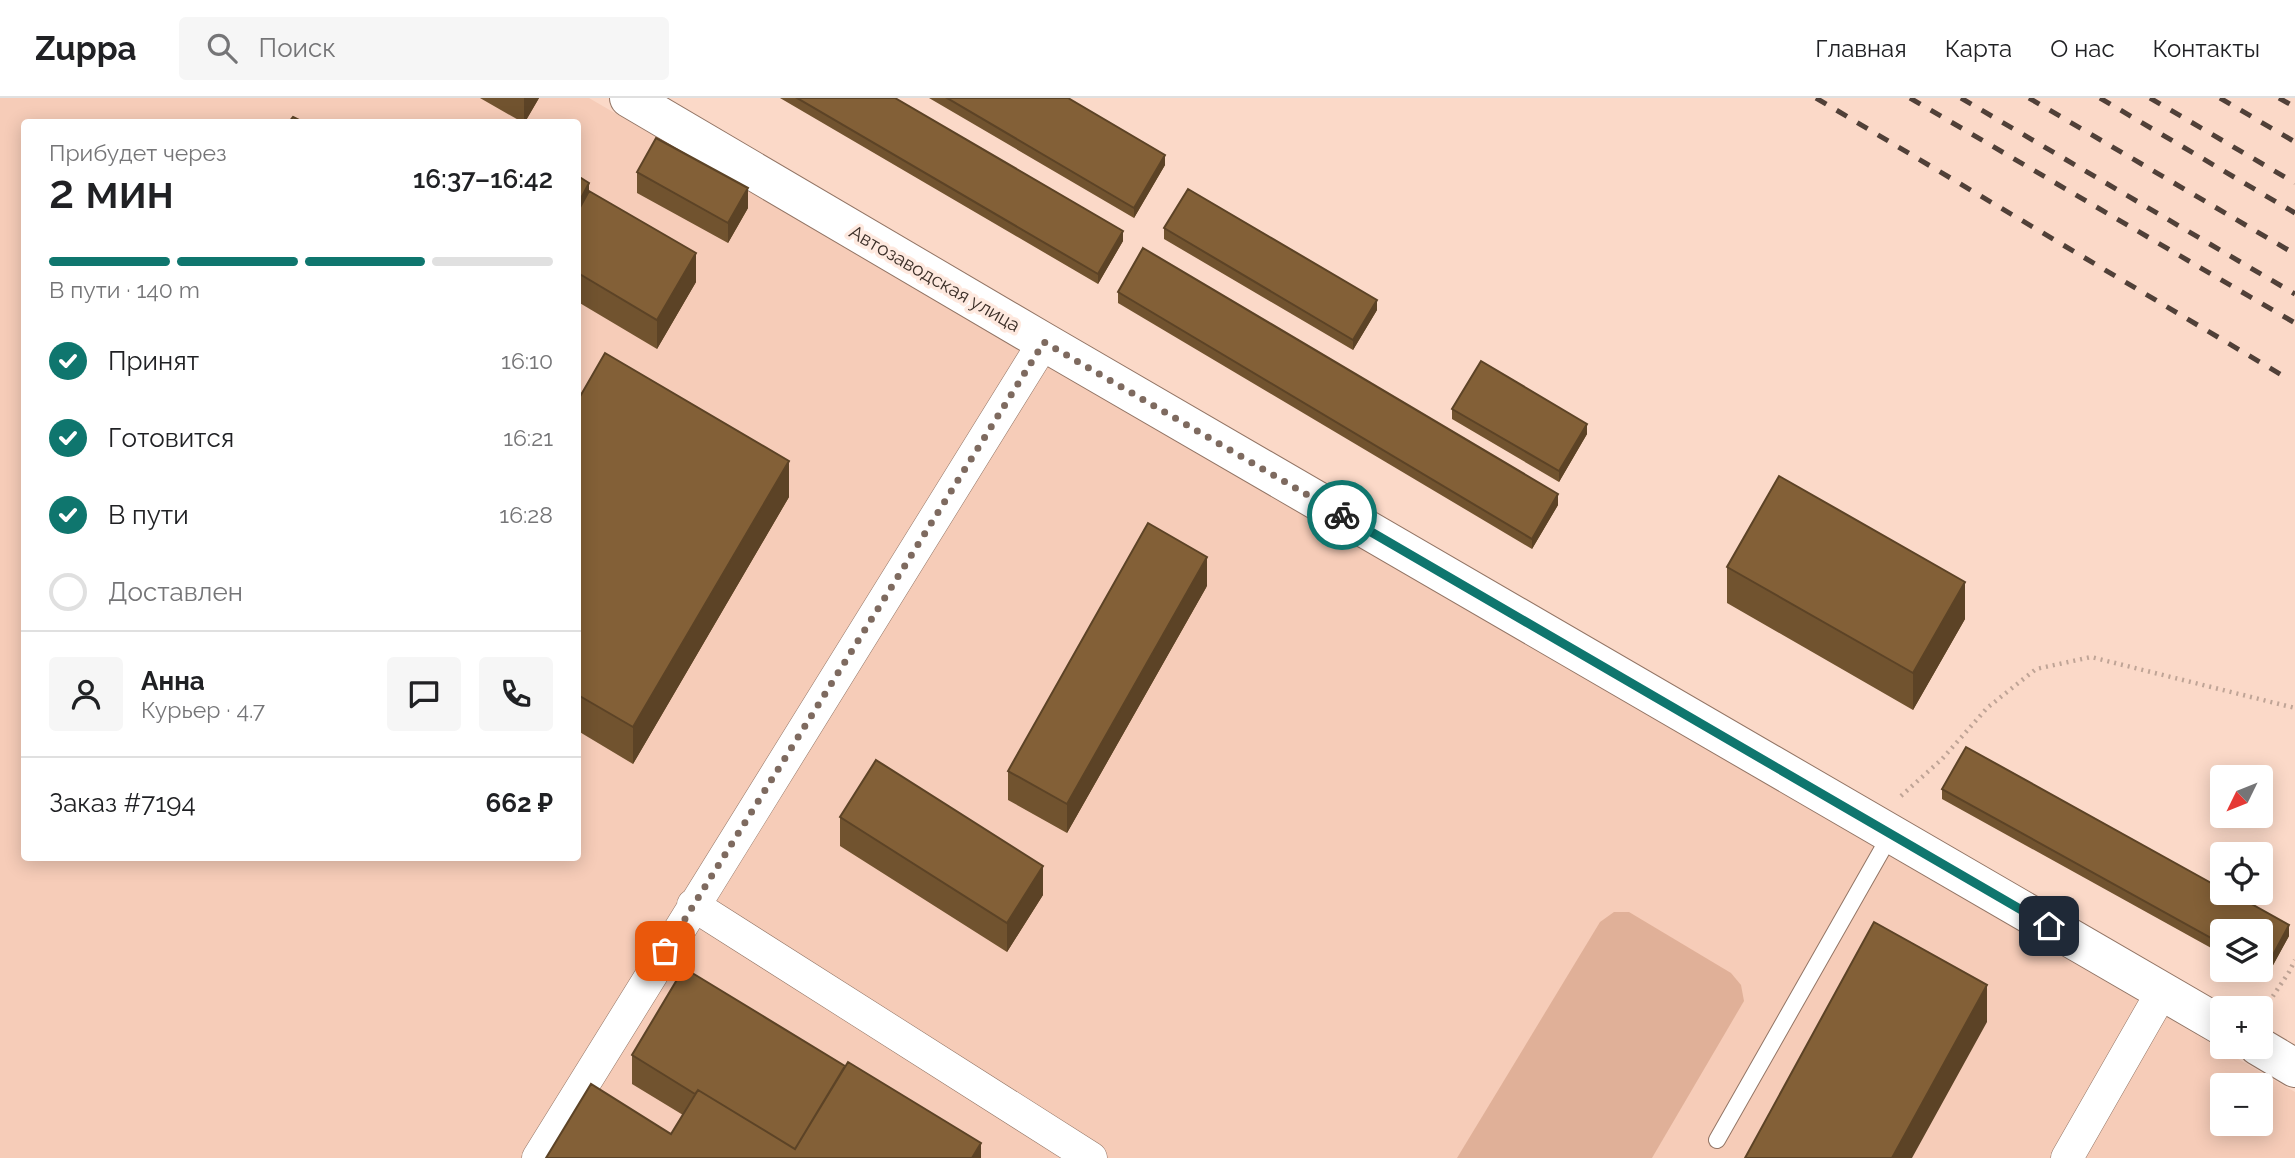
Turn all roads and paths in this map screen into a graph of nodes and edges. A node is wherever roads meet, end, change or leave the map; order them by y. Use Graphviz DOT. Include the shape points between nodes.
graph roads {
  1 [pos="629,98"];
  2 [pos="1044,342"];
  3 [pos="2295,708"];
  4 [pos="1881,829"];
  5 [pos="693,905"];
  6 [pos="2295,960"];
  7 [pos="2162,992"];
  8 [pos="2273,997"];
  9 [pos="2210,1019"];
  10 [pos="2273,1055"];
  11 [pos="2295,1068"];
  12 [pos="1717,1140"];
  13 [pos="538,1158"];
  14 [pos="1089,1158"];
  15 [pos="2067,1158"];
  1 -- 2 [label="street, Автозаводская улица"];
  2 -- 4 [label="street, Автозаводская улица"];
  2 -- 5 [label="street"];
  3 -- 4 [label="path" via="2091,657 2036,668 1987,708"];
  4 -- 7 [label="street, Автозаводская улица"];
  4 -- 12 [label="lane"];
  5 -- 13 [label="street"];
  5 -- 14 [label="street"];
  6 -- 8 [label="path"];
  7 -- 9 [label="street, Автозаводская улица"];
  7 -- 15 [label="street"];
  10 -- 11 [label="street"];
}
